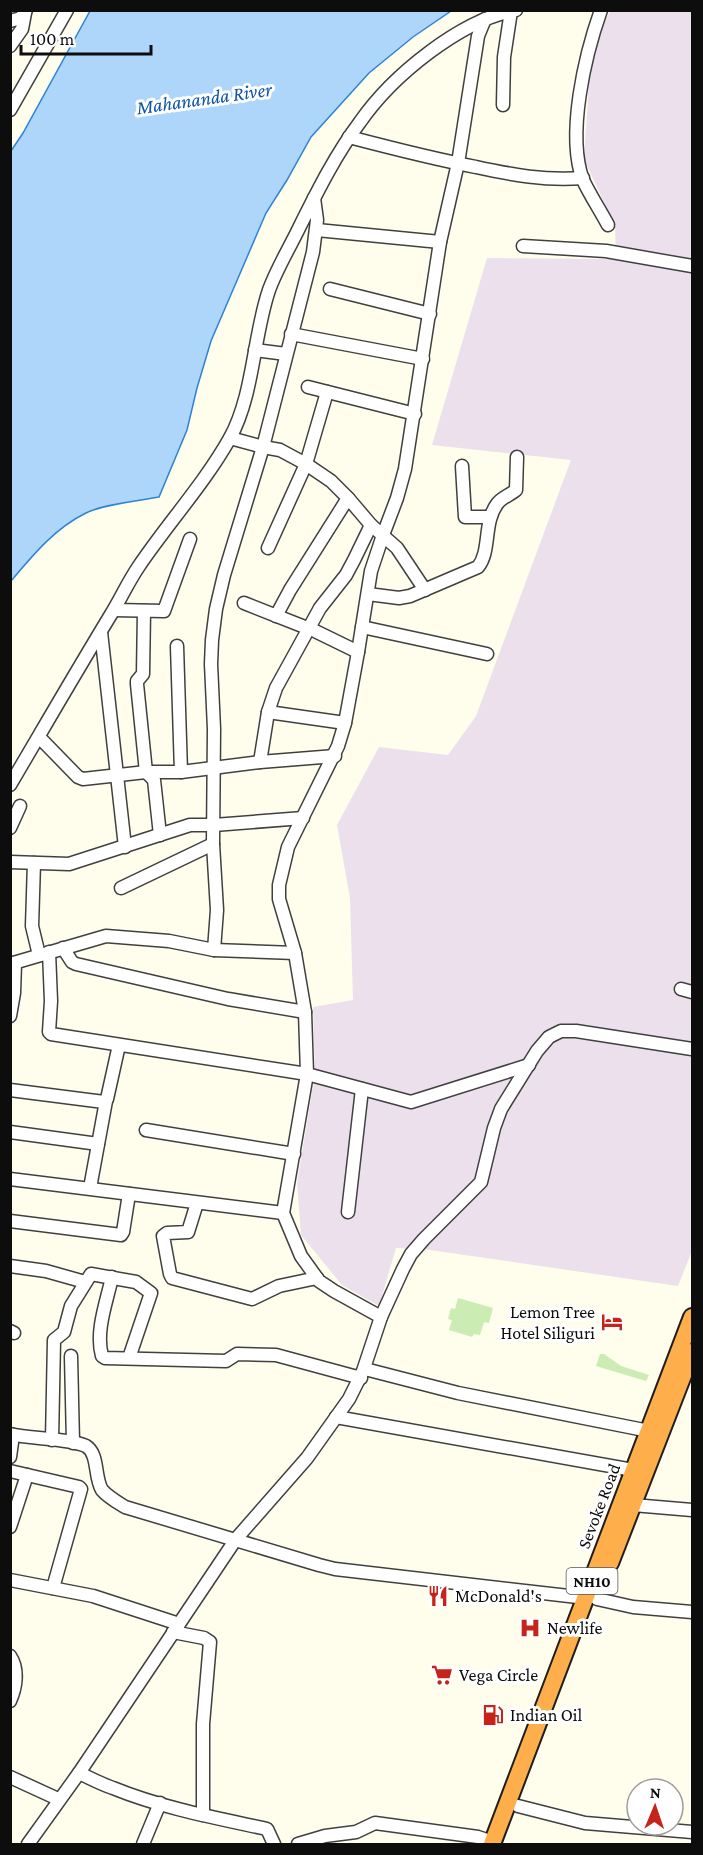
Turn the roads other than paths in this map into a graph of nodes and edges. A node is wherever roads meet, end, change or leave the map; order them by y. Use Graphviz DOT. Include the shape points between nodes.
graph roads {
  1 [pos="67,10"];
  2 [pos="601,10"];
  3 [pos="514,11"];
  4 [pos="25,12"];
  5 [pos="484,19"];
  6 [pos="10,21"];
  7 [pos="10,46"];
  8 [pos="503,105"];
  9 [pos="10,110"];
  10 [pos="349,137"];
  11 [pos="458,163"];
  12 [pos="583,178"];
  13 [pos="314,198"];
  14 [pos="608,225"];
  15 [pos="317,230"];
  16 [pos="440,242"];
  17 [pos="523,246"];
  18 [pos="693,266"];
  19 [pos="330,289"];
  20 [pos="430,314"];
  21 [pos="291,334"];
  22 [pos="255,350"];
  23 [pos="286,354"];
  24 [pos="423,359"];
  25 [pos="308,387"];
  26 [pos="327,392"];
  27 [pos="415,414"];
  28 [pos="230,438"];
  29 [pos="263,447"];
  30 [pos="517,457"];
  31 [pos="306,464"];
  32 [pos="462,466"];
  33 [pos="348,498"];
  34 [pos="490,517"];
  35 [pos="371,525"];
  36 [pos="383,534"];
  37 [pos="190,539"];
  38 [pos="268,548"];
  39 [pos="425,590"];
  40 [pos="368,594"];
  41 [pos="244,603"];
  42 [pos="114,610"];
  43 [pos="144,611"];
  44 [pos="276,616"];
  45 [pos="362,627"];
  46 [pos="308,628"];
  47 [pos="101,632"];
  48 [pos="177,646"];
  49 [pos="358,652"];
  50 [pos="487,654"];
  51 [pos="268,712"];
  52 [pos="345,723"];
  53 [pos="39,737"];
  54 [pos="335,756"];
  55 [pos="260,762"];
  56 [pos="213,768"];
  57 [pos="146,772"];
  58 [pos="181,772"];
  59 [pos="117,775"];
  60 [pos="10,785"];
  61 [pos="20,806"];
  62 [pos="303,818"];
  63 [pos="214,825"];
  64 [pos="10,828"];
  65 [pos="160,835"];
  66 [pos="213,844"];
  67 [pos="125,847"];
  68 [pos="10,862"];
  69 [pos="33,863"];
  70 [pos="121,888"];
  71 [pos="63,948"];
  72 [pos="214,950"];
  73 [pos="295,953"];
  74 [pos="44,954"];
  75 [pos="13,964"];
  76 [pos="305,1012"];
  77 [pos="10,1016"];
  78 [pos="118,1045"];
  79 [pos="693,1049"];
  80 [pos="529,1065"];
  81 [pos="307,1074"];
  82 [pos="362,1089"];
  83 [pos="10,1090"];
  84 [pos="106,1101"];
  85 [pos="146,1130"];
  86 [pos="10,1132"];
  87 [pos="98,1144"];
  88 [pos="294,1154"];
  89 [pos="10,1179"];
  90 [pos="90,1188"];
  91 [pos="129,1194"];
  92 [pos="197,1203"];
  93 [pos="348,1212"];
  94 [pos="283,1213"];
  95 [pos="10,1221"];
  96 [pos="10,1266"];
  97 [pos="112,1277"];
  98 [pos="317,1278"];
  99 [pos="86,1282"];
  100 [pos="381,1317"];
  101 [pos="693,1317"];
  102 [pos="693,1352"];
  103 [pos="70,1356"];
  104 [pos="129,1358"];
  105 [pos="363,1373"];
  106 [pos="336,1417"];
  107 [pos="649,1431"];
  108 [pos="12,1435"];
  109 [pos="52,1440"];
  110 [pos="73,1443"];
  111 [pos="10,1457"];
  112 [pos="633,1470"];
  113 [pos="10,1471"];
  114 [pos="27,1475"];
  115 [pos="101,1486"];
  116 [pos="80,1487"];
  117 [pos="633,1505"];
  118 [pos="693,1510"];
  119 [pos="10,1527"];
  120 [pos="236,1539"];
  121 [pos="10,1580"];
  122 [pos="53,1588"];
  123 [pos="591,1598"];
  124 [pos="693,1612"];
  125 [pos="176,1628"];
  126 [pos="10,1656"];
  127 [pos="13,1682"];
  128 [pos="10,1701"];
  129 [pos="79,1773"];
  130 [pos="10,1777"];
  131 [pos="58,1799"];
  132 [pos="160,1803"];
  133 [pos="518,1806"];
  134 [pos="203,1815"];
  135 [pos="693,1832"];
  136 [pos="496,1844"];
  137 [pos="28,1845"];
  138 [pos="143,1845"];
  139 [pos="274,1845"];
  140 [pos="298,1845"];
  1 -- 9 [label="street"];
  2 -- 12 [label="street" via="587,51 579,106 577,152"];
  3 -- 5 [label="street"];
  3 -- 8 [label="street" via="504,57"];
  4 -- 6 [label="street" via="21,18"];
  4 -- 7 [label="street" via="22,30"];
  5 -- 10 [label="street" via="460,30 412,67 384,93"];
  5 -- 11 [label="street"];
  10 -- 11 [label="street"];
  10 -- 13 [label="street"];
  11 -- 12 [label="street" via="527,177"];
  11 -- 16 [label="street"];
  12 -- 14 [label="street"];
  13 -- 15 [label="street"];
  13 -- 22 [label="street" via="269,290"];
  15 -- 16 [label="street"];
  15 -- 21 [label="street"];
  16 -- 20 [label="street"];
  17 -- 18 [label="street" via="606,251"];
  19 -- 20 [label="street"];
  20 -- 24 [label="street"];
  21 -- 23 [label="street"];
  21 -- 24 [label="street"];
  22 -- 23 [label="street"];
  22 -- 28 [label="street"];
  23 -- 29 [label="street"];
  24 -- 27 [label="street"];
  25 -- 26 [label="street"];
  26 -- 27 [label="street"];
  26 -- 31 [label="street"];
  27 -- 36 [label="street" via="405,469"];
  28 -- 29 [label="street"];
  28 -- 42 [label="street" via="207,476 137,569"];
  29 -- 31 [label="street" via="280,450"];
  29 -- 56 [label="street" via="216,609 212,640"];
  30 -- 34 [label="street" via="516,490 498,502"];
  31 -- 33 [label="street"];
  31 -- 38 [label="street"];
  32 -- 34 [label="street" via="465,517"];
  33 -- 35 [label="street"];
  33 -- 44 [label="street"];
  34 -- 39 [label="street" via="479,566"];
  35 -- 36 [label="street"];
  35 -- 46 [label="street" via="345,575"];
  36 -- 39 [label="street" via="405,558"];
  36 -- 40 [label="street"];
  37 -- 43 [label="street" via="164,611"];
  39 -- 40 [label="street" via="404,598"];
  40 -- 45 [label="street"];
  41 -- 44 [label="street"];
  42 -- 43 [label="street"];
  42 -- 47 [label="street"];
  43 -- 57 [label="street" via="143,674 137,684"];
  44 -- 46 [label="street"];
  45 -- 49 [label="street"];
  45 -- 50 [label="street"];
  46 -- 49 [label="street"];
  46 -- 51 [label="street" via="276,688"];
  47 -- 53 [label="street"];
  47 -- 59 [label="street"];
  48 -- 58 [label="street"];
  49 -- 52 [label="street"];
  51 -- 52 [label="street"];
  51 -- 55 [label="street"];
  52 -- 54 [label="street"];
  53 -- 59 [label="street" via="78,777"];
  53 -- 60 [label="street"];
  54 -- 55 [label="street"];
  54 -- 62 [label="street"];
  55 -- 56 [label="street"];
  56 -- 58 [label="street"];
  56 -- 63 [label="street"];
  57 -- 58 [label="street"];
  57 -- 59 [label="street"];
  57 -- 65 [label="street" via="154,780"];
  59 -- 67 [label="street"];
  61 -- 64 [label="street"];
  62 -- 63 [label="street"];
  62 -- 73 [label="street" via="288,848 279,885 279,899"];
  63 -- 65 [label="street" via="194,824"];
  63 -- 66 [label="street"];
  65 -- 67 [label="street"];
  66 -- 70 [label="street"];
  66 -- 72 [label="street" via="217,910"];
  67 -- 69 [label="street" via="69,864"];
  68 -- 69 [label="street"];
  69 -- 74 [label="street" via="32,926"];
  71 -- 72 [label="street" via="106,936 169,941"];
  71 -- 74 [label="street"];
  71 -- 76 [label="street" via="76,964 228,999"];
  72 -- 73 [label="street"];
  73 -- 76 [label="street"];
  74 -- 75 [label="street"];
  74 -- 78 [label="street" via="50,1034"];
  75 -- 77 [label="street"];
  76 -- 81 [label="street"];
  78 -- 81 [label="street"];
  78 -- 84 [label="street"];
  79 -- 80 [label="street" via="561,1031 549,1037"];
  80 -- 82 [label="street" via="415,1101"];
  80 -- 100 [label="street" via="501,1109 481,1182 411,1254"];
  81 -- 82 [label="street"];
  81 -- 88 [label="street"];
  82 -- 93 [label="street"];
  83 -- 84 [label="street"];
  84 -- 87 [label="street"];
  85 -- 88 [label="street"];
  86 -- 87 [label="street"];
  87 -- 90 [label="street"];
  88 -- 94 [label="street"];
  89 -- 90 [label="street"];
  90 -- 91 [label="street"];
  91 -- 92 [label="street"];
  91 -- 95 [label="street" via="121,1235"];
  92 -- 94 [label="street"];
  92 -- 98 [label="street" via="189,1232 164,1236 172,1278 252,1299 279,1286"];
  94 -- 98 [label="street" via="302,1256"];
  96 -- 99 [label="street"];
  97 -- 99 [label="street" via="94,1274"];
  97 -- 104 [label="street" via="102,1320 101,1352 105,1358"];
  97 -- 104 [label="street" via="136,1282 151,1293"];
  98 -- 100 [label="street" via="334,1292"];
  99 -- 109 [label="street" via="71,1306 64,1332 54,1340"];
  100 -- 105 [label="street"];
  101 -- 107 [label="highway, Sevoke Road / NH10"];
  102 -- 117 [label="highway, Sevoke Road"];
  103 -- 110 [label="street"];
  104 -- 105 [label="street" via="226,1361 237,1354 276,1355"];
  105 -- 106 [label="street"];
  105 -- 107 [label="street"];
  106 -- 112 [label="street"];
  106 -- 120 [label="street" via="307,1458"];
  107 -- 112 [label="highway, Sevoke Road / NH10"];
  108 -- 109 [label="street"];
  108 -- 111 [label="street"];
  109 -- 110 [label="street"];
  110 -- 115 [label="street" via="91,1450"];
  112 -- 123 [label="highway, Sevoke Road / NH10"];
  113 -- 114 [label="street"];
  114 -- 116 [label="street"];
  114 -- 119 [label="street"];
  115 -- 116 [label="street"];
  115 -- 120 [label="street" via="125,1507"];
  116 -- 122 [label="street"];
  117 -- 118 [label="street"];
  117 -- 123 [label="highway, Sevoke Road"];
  120 -- 123 [label="street" via="327,1567"];
  120 -- 125 [label="street"];
  121 -- 122 [label="street"];
  122 -- 125 [label="street" via="93,1596"];
  123 -- 124 [label="street" via="633,1607"];
  123 -- 133 [label="highway, Sevoke Road"];
  123 -- 136 [label="highway, Sevoke Road / NH10"];
  125 -- 129 [label="street"];
  125 -- 134 [label="street" via="210,1642 203,1724"];
  126 -- 127 [label="street" via="14,1662"];
  127 -- 128 [label="street" via="16,1689"];
  129 -- 131 [label="street"];
  129 -- 132 [label="street" via="113,1789"];
  130 -- 131 [label="street"];
  131 -- 137 [label="street"];
  132 -- 134 [label="street"];
  132 -- 138 [label="street"];
  133 -- 135 [label="street" via="585,1823"];
  133 -- 136 [label="highway, Sevoke Road"];
  134 -- 139 [label="street" via="267,1829"];
  136 -- 140 [label="street" via="478,1837 375,1823 356,1832"];
}
